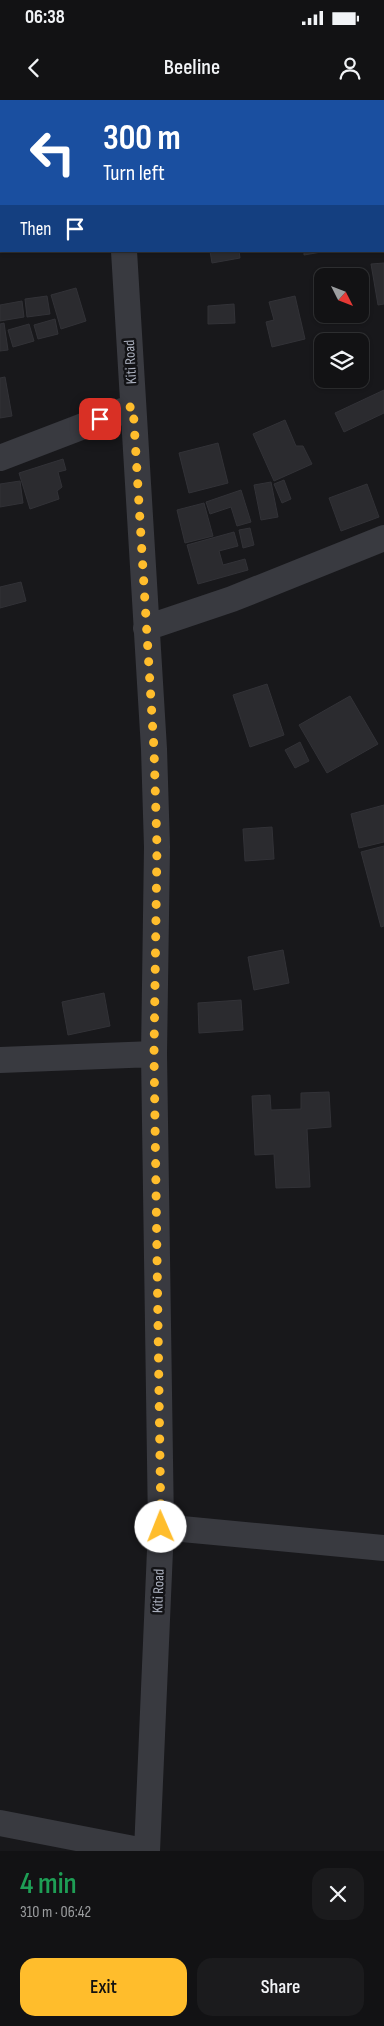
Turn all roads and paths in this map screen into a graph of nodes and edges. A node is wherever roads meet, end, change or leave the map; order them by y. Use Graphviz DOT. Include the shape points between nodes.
graph roads {
  1 [pos="124,252"];
  2 [pos="133,406"];
  3 [pos="0,458"];
  4 [pos="384,538"];
  5 [pos="146,628"];
  6 [pos="154,1054"];
  7 [pos="0,1060"];
  8 [pos="161,1527"];
  9 [pos="384,1548"];
  10 [pos="0,1822"];
  11 [pos="145,1851"];
  1 -- 2 [label="street, Kiti Road"];
  2 -- 3 [label="street"];
  2 -- 5 [label="street, Kiti Road"];
  4 -- 5 [label="street" via="232,599"];
  5 -- 6 [label="street, Kiti Road" via="157,847"];
  6 -- 7 [label="street"];
  6 -- 8 [label="street, Kiti Road"];
  8 -- 9 [label="street"];
  8 -- 11 [label="street, Kiti Road"];
  10 -- 11 [label="street"];
}
